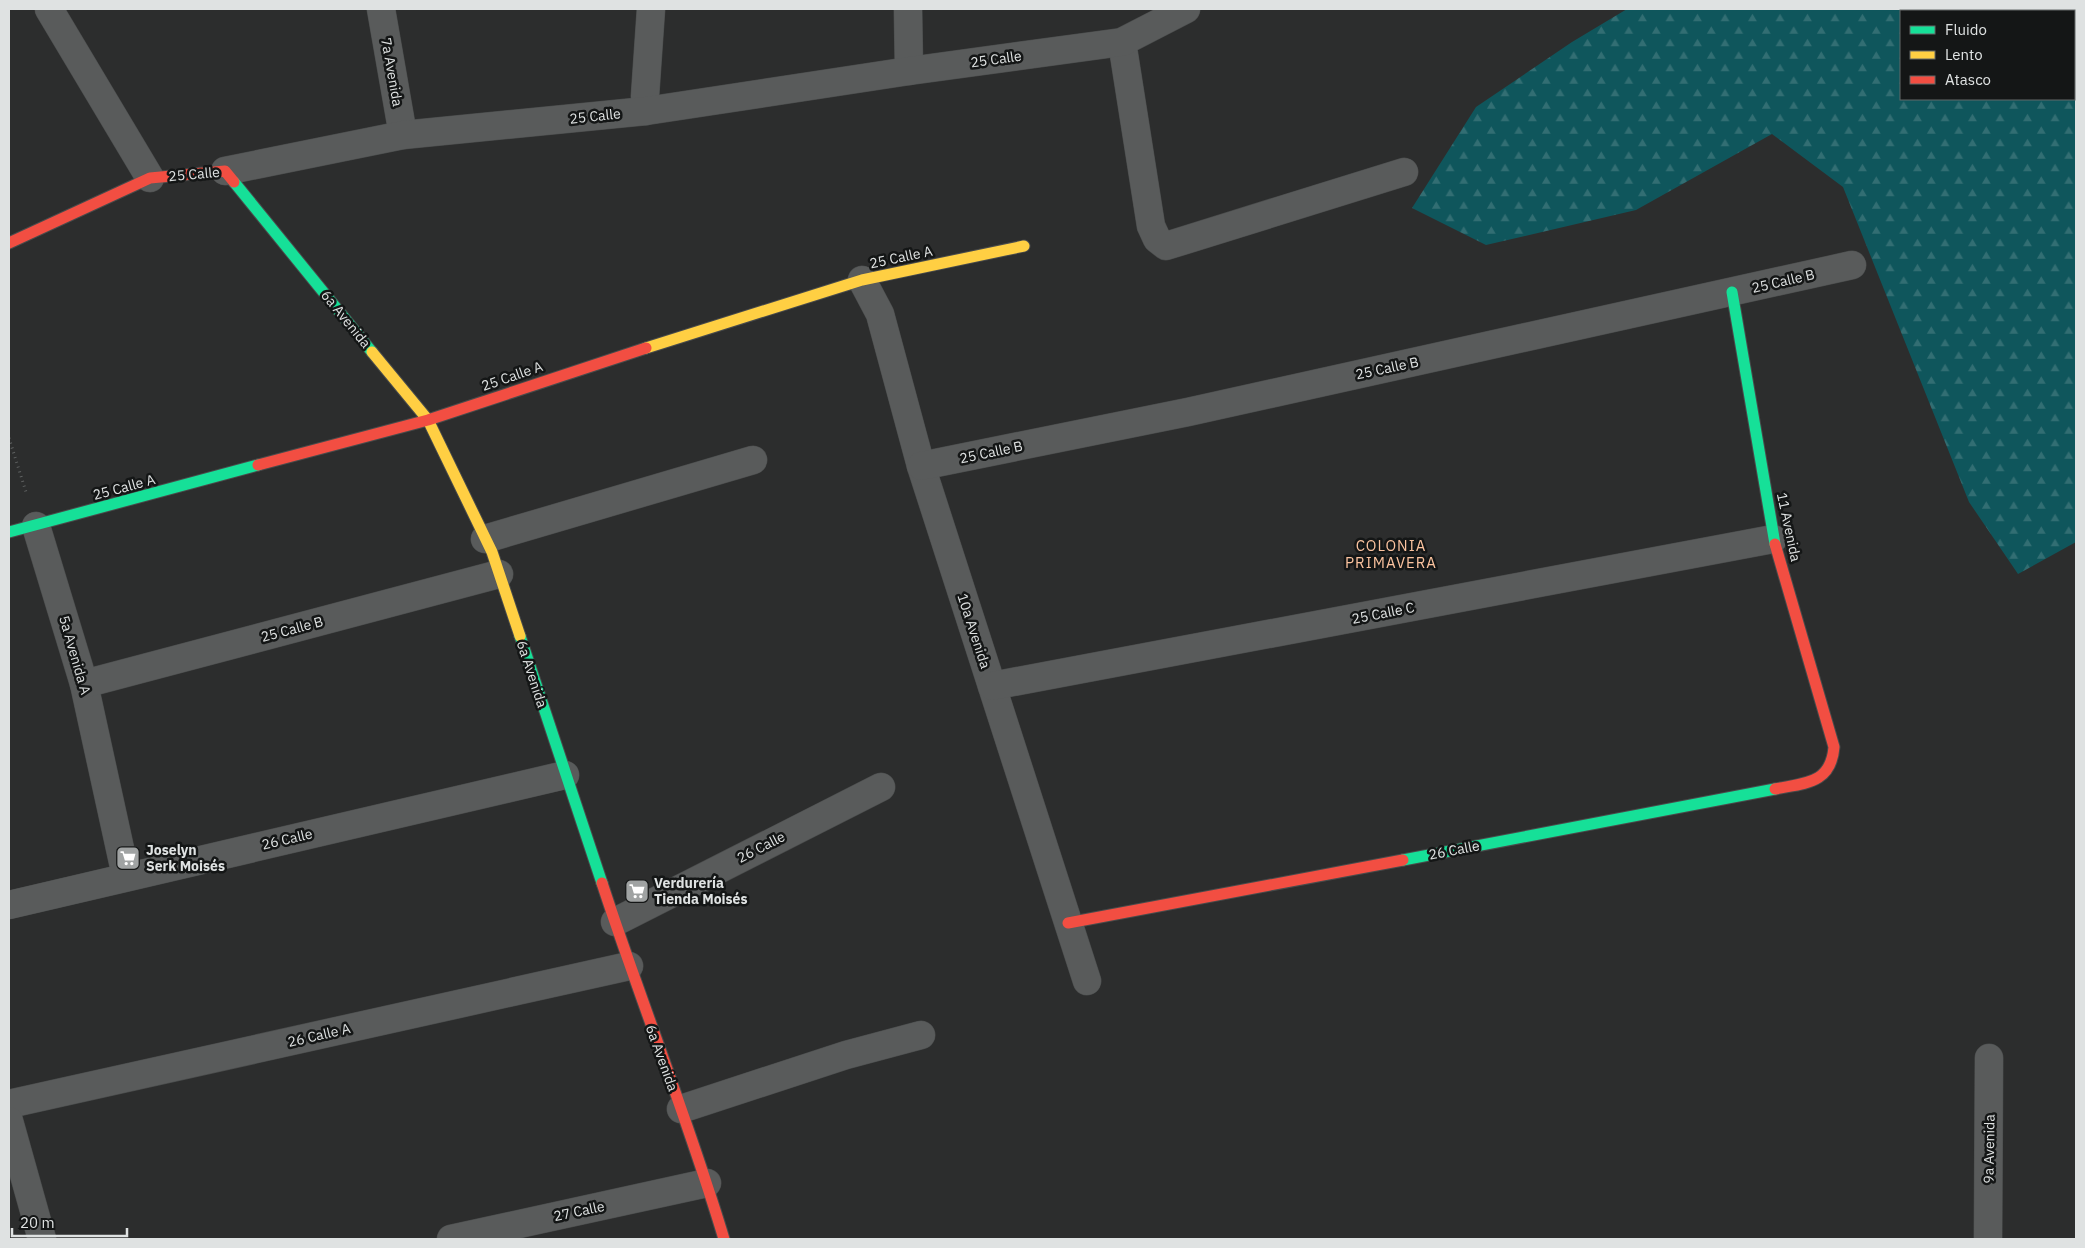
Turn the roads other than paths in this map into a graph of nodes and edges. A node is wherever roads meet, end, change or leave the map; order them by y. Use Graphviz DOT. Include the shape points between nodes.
graph roads {
  1 [pos="49,9"];
  2 [pos="381,9"];
  3 [pos="651,9"];
  4 [pos="908,9"];
  5 [pos="1186,9"];
  6 [pos="1122,42"];
  7 [pos="909,71"];
  8 [pos="646,111"];
  9 [pos="403,135"];
  10 [pos="225,171"];
  11 [pos="1404,172"];
  12 [pos="150,178"];
  13 [pos="9,243"];
  14 [pos="1024,246"];
  15 [pos="1852,265"];
  16 [pos="862,280"];
  17 [pos="1732,292"];
  18 [pos="428,420"];
  19 [pos="753,460"];
  20 [pos="921,466"];
  21 [pos="36,526"];
  22 [pos="9,532"];
  23 [pos="485,539"];
  24 [pos="1773,539"];
  25 [pos="499,574"];
  26 [pos="84,684"];
  27 [pos="992,686"];
  28 [pos="1833,764"];
  29 [pos="565,775"];
  30 [pos="881,787"];
  31 [pos="126,876"];
  32 [pos="9,905"];
  33 [pos="615,922"];
  34 [pos="1068,923"];
  35 [pos="629,966"];
  36 [pos="1087,981"];
  37 [pos="921,1035"];
  38 [pos="1989,1058"];
  39 [pos="9,1104"];
  40 [pos="681,1109"];
  41 [pos="9,1121"];
  42 [pos="708,1183"];
  43 [pos="42,1239"];
  44 [pos="451,1239"];
  45 [pos="724,1239"];
  46 [pos="1988,1239"];
  1 -- 12 [label="street"];
  2 -- 9 [label="street, 7a Avenida"];
  3 -- 8 [label="street"];
  4 -- 7 [label="street"];
  5 -- 6 [label="street, 25 Calle"];
  6 -- 7 [label="street, 25 Calle"];
  6 -- 11 [label="street" via="1151,226 1157,239 1166,246"];
  7 -- 8 [label="street, 25 Calle"];
  8 -- 9 [label="street, 25 Calle"];
  9 -- 10 [label="street, 25 Calle"];
  10 -- 12 [label="street, 25 Calle"];
  10 -- 18 [label="street, 6a Avenida"];
  12 -- 13 [label="street, 25 Calle"];
  14 -- 16 [label="street, 25 Calle A"];
  15 -- 17 [label="street, 25 Calle B"];
  16 -- 18 [label="street, 25 Calle A"];
  16 -- 20 [label="street, 10a Avenida" via="880,314"];
  17 -- 20 [label="street, 25 Calle B" via="1188,412"];
  17 -- 24 [label="street, 11 Avenida"];
  18 -- 21 [label="street, 25 Calle A"];
  18 -- 23 [label="street, 6a Avenida"];
  19 -- 23 [label="street"];
  20 -- 27 [label="street, 10a Avenida"];
  21 -- 22 [label="street, 25 Calle A"];
  21 -- 26 [label="street, 5a Avenida A"];
  23 -- 25 [label="street, 6a Avenida"];
  24 -- 27 [label="street, 25 Calle C"];
  24 -- 28 [label="street, 11 Avenida" via="1834,747"];
  25 -- 26 [label="street, 25 Calle B"];
  25 -- 29 [label="street, 6a Avenida"];
  26 -- 31 [label="street, 5a Avenida A"];
  27 -- 34 [label="street, 10a Avenida"];
  28 -- 34 [label="street, 26 Calle" via="1822,777 1806,783"];
  29 -- 31 [label="street, 26 Calle"];
  29 -- 33 [label="street, 6a Avenida"];
  30 -- 33 [label="street, 26 Calle"];
  31 -- 32 [label="street, 26 Calle"];
  33 -- 35 [label="street, 6a Avenida"];
  34 -- 36 [label="street, 10a Avenida"];
  35 -- 39 [label="street, 26 Calle A"];
  35 -- 40 [label="street, 6a Avenida"];
  37 -- 40 [label="street" via="846,1055"];
  38 -- 46 [label="street, 9a Avenida"];
  40 -- 42 [label="street, 6a Avenida"];
  41 -- 43 [label="street"];
  42 -- 44 [label="street, 27 Calle"];
  42 -- 45 [label="street, 6a Avenida"];
}
